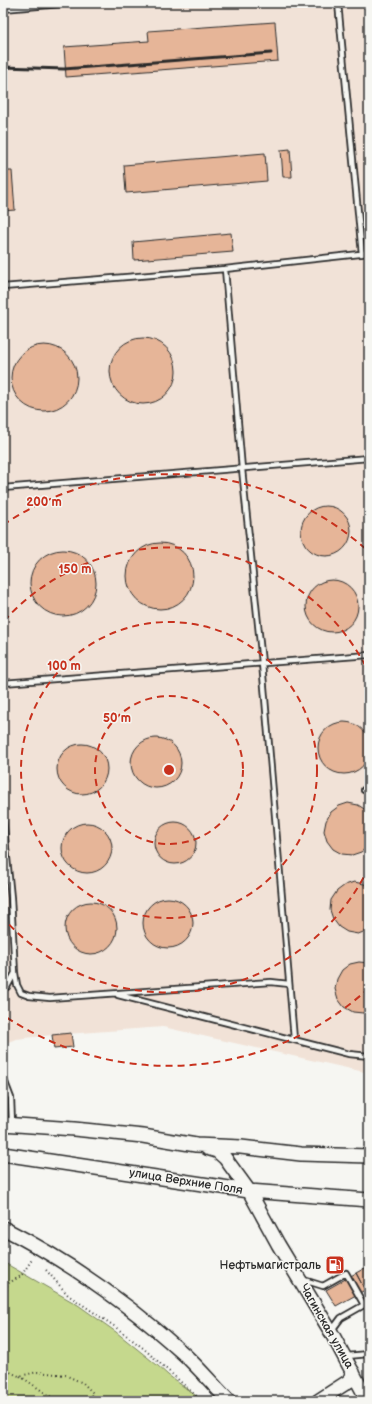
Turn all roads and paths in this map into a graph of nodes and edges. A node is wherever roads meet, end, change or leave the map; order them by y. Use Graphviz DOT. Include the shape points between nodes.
graph roads {
  1 [pos="73,3"];
  2 [pos="338,3"];
  3 [pos="3,9"];
  4 [pos="362,254"];
  5 [pos="369,254"];
  6 [pos="225,269"];
  7 [pos="3,287"];
  8 [pos="369,458"];
  9 [pos="242,469"];
  10 [pos="3,488"];
  11 [pos="369,655"];
  12 [pos="262,663"];
  13 [pos="3,683"];
  14 [pos="3,817"];
  15 [pos="15,973"];
  16 [pos="289,984"];
  17 [pos="3,989"];
  18 [pos="113,994"];
  19 [pos="294,1039"];
  20 [pos="369,1056"];
  21 [pos="3,1077"];
  22 [pos="8,1125"];
  23 [pos="196,1145"];
  24 [pos="3,1154"];
  25 [pos="369,1156"];
  26 [pos="249,1191"];
  27 [pos="369,1200"];
  28 [pos="3,1228"];
  29 [pos="33,1258"];
  30 [pos="46,1270"];
  31 [pos="299,1278"];
  32 [pos="3,1284"];
  33 [pos="7,1284"];
  34 [pos="3,1318"];
  35 [pos="332,1332"];
  36 [pos="369,1354"];
  37 [pos="344,1357"];
  38 [pos="3,1369"];
  39 [pos="353,1372"];
  40 [pos="19,1376"];
  41 [pos="57,1401"];
  42 [pos="88,1401"];
  43 [pos="202,1401"];
  44 [pos="229,1401"];
  45 [pos="318,1401"];
  46 [pos="368,1401"];
  1 -- 3 [label="lane"];
  2 -- 4 [label="lane"];
  4 -- 5 [label="lane"];
  4 -- 6 [label="lane"];
  6 -- 7 [label="lane"];
  6 -- 9 [label="lane"];
  8 -- 9 [label="lane"];
  9 -- 10 [label="lane"];
  9 -- 12 [label="lane"];
  11 -- 12 [label="lane"];
  12 -- 13 [label="lane"];
  12 -- 16 [label="lane"];
  14 -- 15 [label="lane"];
  15 -- 17 [label="lane"];
  15 -- 18 [label="lane" via="21,993 29,996 50,998"];
  16 -- 18 [label="lane" via="271,982"];
  16 -- 19 [label="lane"];
  18 -- 19 [label="lane"];
  19 -- 20 [label="lane" via="349,1054"];
  21 -- 22 [label="lane" via="12,1098"];
  22 -- 23 [label="main road" via="143,1136"];
  23 -- 25 [label="main road" via="302,1154"];
  23 -- 26 [label="main road, Чагинская улица" via="217,1151"];
  24 -- 26 [label="main road, улица Верхние Поля"];
  26 -- 27 [label="main road, улица Верхние Поля"];
  26 -- 31 [label="main road, Чагинская улица"];
  28 -- 44 [label="main road" via="75,1268 131,1309 186,1356"];
  29 -- 33 [label="path" via="21,1276"];
  30 -- 43 [label="path" via="68,1295 143,1348"];
  31 -- 35 [label="main road, Чагинская улица"];
  31 -- 35 [label="lane" via="323,1286 346,1273 364,1305 341,1318"];
  32 -- 33 [label="path"];
  33 -- 34 [label="path"];
  35 -- 37 [label="main road, Чагинская улица"];
  36 -- 37 [label="lane"];
  37 -- 39 [label="main road, Чагинская улица"];
  38 -- 40 [label="path"];
  39 -- 45 [label="main road" via="349,1381"];
  39 -- 46 [label="main road, Чагинская улица"];
  40 -- 41 [label="path"];
  40 -- 42 [label="path" via="38,1372 65,1375 83,1383 93,1393"];
}
